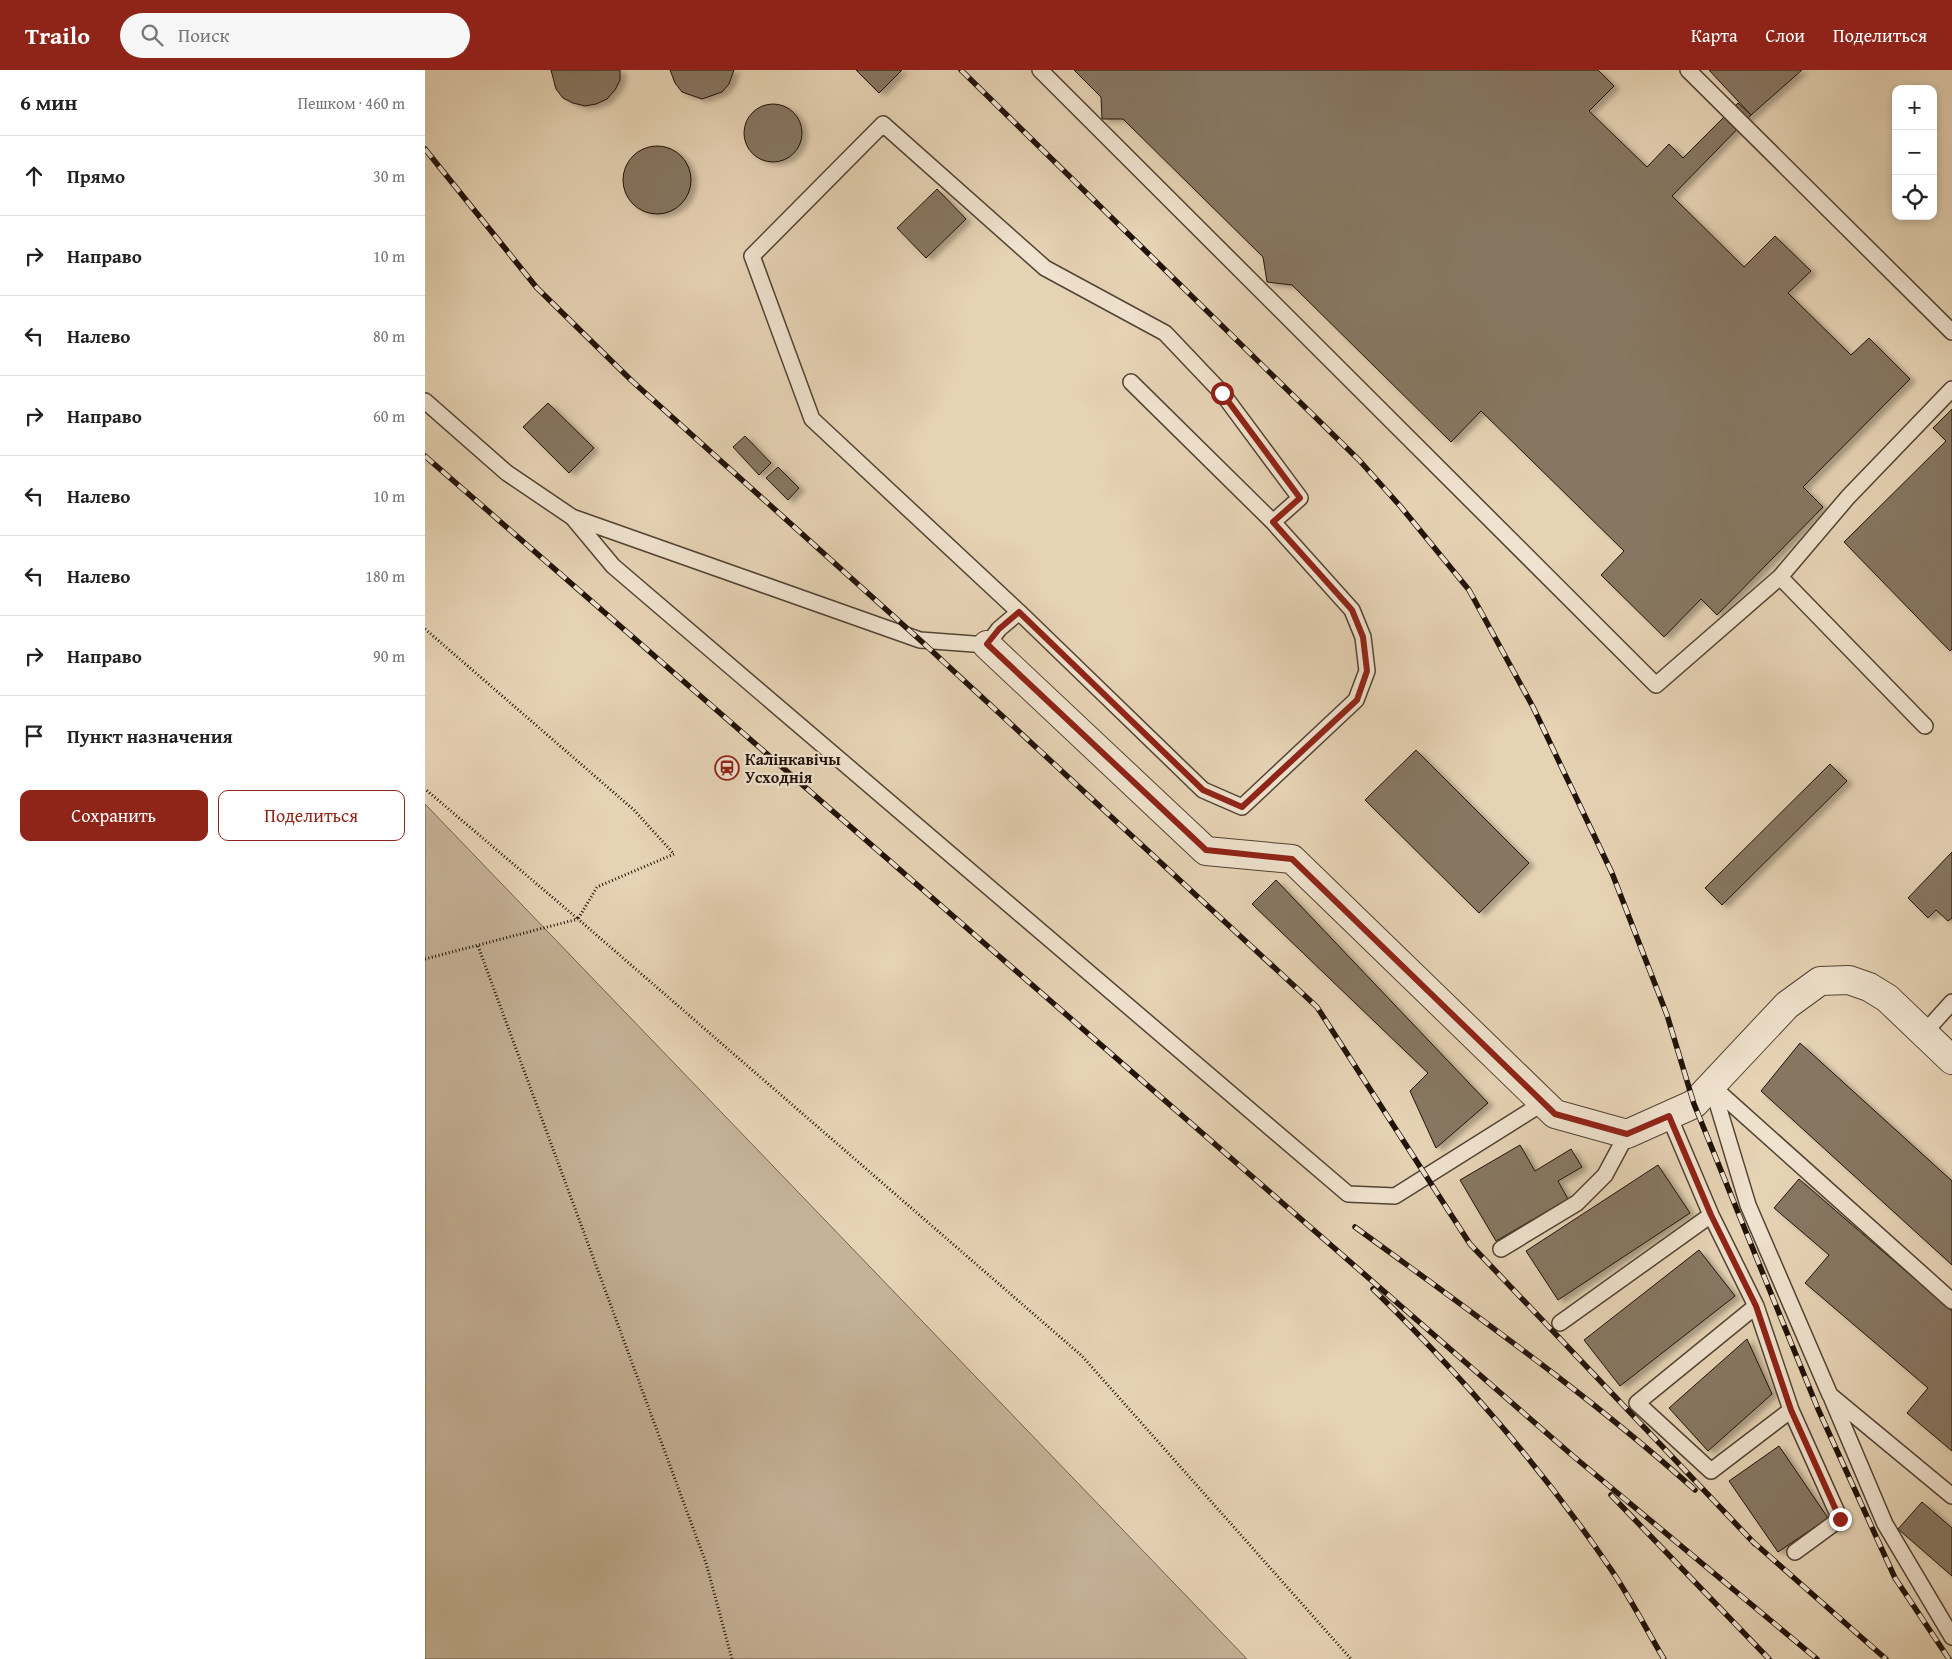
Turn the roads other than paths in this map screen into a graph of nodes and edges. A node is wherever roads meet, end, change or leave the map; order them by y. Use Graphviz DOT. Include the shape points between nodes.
graph roads {
  1 [pos="1040,70"];
  2 [pos="1687,70"];
  3 [pos="1952,332"];
  4 [pos="1131,382"];
  5 [pos="1952,389"];
  6 [pos="425,401"];
  7 [pos="572,517"];
  8 [pos="1273,522"];
  9 [pos="1779,577"];
  10 [pos="1019,612"];
  11 [pos="987,644"];
  12 [pos="1925,726"];
  13 [pos="1952,1002"];
  14 [pos="1925,1032"];
  15 [pos="1952,1060"];
  16 [pos="1712,1086"];
  17 [pos="1543,1103"];
  18 [pos="1669,1116"];
  19 [pos="1627,1134"];
  20 [pos="1711,1215"];
  21 [pos="1501,1249"];
  22 [pos="1952,1301"];
  23 [pos="1756,1306"];
  24 [pos="1560,1323"];
  25 [pos="1830,1395"];
  26 [pos="1791,1410"];
  27 [pos="1952,1496"];
  28 [pos="1795,1552"];
  29 [pos="1952,1636"];
  1 -- 9 [label="lane" via="1656,685"];
  2 -- 3 [label="lane"];
  4 -- 8 [label="lane"];
  5 -- 9 [label="lane" via="1848,497"];
  6 -- 7 [label="lane" via="507,473"];
  7 -- 11 [label="lane" via="920,640"];
  7 -- 17 [label="lane" via="613,566 1348,1194 1395,1196"];
  8 -- 10 [label="lane" via="1352,610 1363,637 1367,671 1357,700 1242,807 1203,790"];
  8 -- 10 [label="lane" via="1300,498 1222,393 1165,333 1045,268 883,124 752,256 812,419"];
  9 -- 12 [label="lane"];
  10 -- 11 [label="lane"];
  11 -- 17 [label="street" via="1206,850 1292,859"];
  13 -- 14 [label="lane"];
  14 -- 15 [label="street"];
  14 -- 16 [label="street" via="1887,998 1869,987 1849,980 1820,981 1787,1004"];
  16 -- 18 [label="street" via="1694,1104"];
  16 -- 22 [label="lane"];
  16 -- 25 [label="lane" via="1748,1205"];
  17 -- 19 [label="street" via="1555,1114"];
  18 -- 19 [label="street"];
  18 -- 20 [label="lane"];
  19 -- 21 [label="lane" via="1605,1176 1577,1203"];
  20 -- 23 [label="lane"];
  20 -- 24 [label="lane"];
  23 -- 26 [label="lane"];
  23 -- 26 [label="lane" via="1637,1403 1711,1471"];
  25 -- 27 [label="lane"];
  25 -- 29 [label="lane" via="1885,1524"];
  26 -- 28 [label="lane" via="1840,1519"];
}
